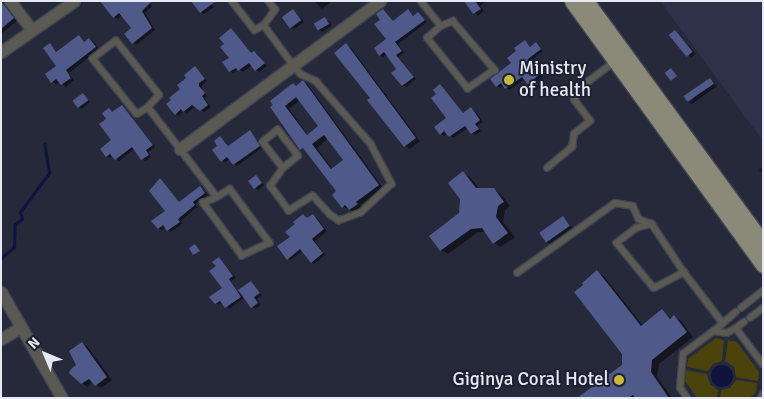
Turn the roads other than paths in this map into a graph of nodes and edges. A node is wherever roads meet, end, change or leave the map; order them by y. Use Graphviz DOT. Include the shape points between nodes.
graph roads {
  1 [pos="10,1"];
  2 [pos="74,1"];
  3 [pos="232,1"];
  4 [pos="268,1"];
  5 [pos="380,1"];
  6 [pos="421,1"];
  7 [pos="560,1"];
  8 [pos="572,1"];
  9 [pos="586,1"];
  10 [pos="264,25"];
  11 [pos="441,26"];
  12 [pos="32,30"];
  13 [pos="601,41"];
  14 [pos="1,52"];
  15 [pos="616,61"];
  16 [pos="294,66"];
  17 [pos="148,107"];
  18 [pos="180,149"];
  19 [pos="282,168"];
  20 [pos="547,168"];
  21 [pos="217,197"];
  22 [pos="652,224"];
  23 [pos="763,243"];
  24 [pos="763,265"];
  25 [pos="684,272"];
  26 [pos="517,273"];
  27 [pos="763,291"];
  28 [pos="1,292"];
  29 [pos="763,308"];
  30 [pos="723,323"];
  31 [pos="21,328"];
  32 [pos="736,328"];
  33 [pos="714,331"];
  34 [pos="1,339"];
  35 [pos="763,364"];
  36 [pos="763,394"];
  37 [pos="62,398"];
  38 [pos="687,398"];
  39 [pos="761,398"];
  1 -- 12 [label="street"];
  2 -- 12 [label="street"];
  3 -- 10 [label="lane" via="255,30"];
  4 -- 10 [label="lane" via="275,10"];
  5 -- 16 [label="street"];
  6 -- 11 [label="lane"];
  7 -- 13 [label="main road"];
  8 -- 13 [label="main road"];
  9 -- 23 [label="main road"];
  10 -- 16 [label="lane"];
  11 -- 11 [label="lane" via="453,22 495,70 468,89 427,38"];
  12 -- 14 [label="street"];
  13 -- 15 [label="main road"];
  15 -- 20 [label="lane" via="578,92 574,100 590,120 574,134 572,147"];
  15 -- 24 [label="main road"];
  16 -- 18 [label="street"];
  16 -- 19 [label="lane" via="301,74 316,81 371,144 392,184 361,213 340,222 313,196 289,212 270,186"];
  17 -- 17 [label="lane" via="137,114 93,59 116,42 159,95"];
  17 -- 18 [label="lane"];
  18 -- 21 [label="lane"];
  19 -- 19 [label="lane" via="263,142 278,130 298,156"];
  21 -- 21 [label="lane" via="230,189 270,243 242,256 203,203"];
  22 -- 25 [label="lane"];
  22 -- 25 [label="lane" via="637,228 617,243 654,288"];
  22 -- 26 [label="lane" via="639,219 633,206 615,203"];
  25 -- 30 [label="lane"];
  27 -- 30 [label="lane"];
  28 -- 31 [label="street"];
  29 -- 32 [label="lane"];
  30 -- 33 [label="lane"];
  31 -- 34 [label="street"];
  31 -- 37 [label="street"];
  32 -- 33 [label="lane" via="727,333"];
  32 -- 35 [label="lane"];
  33 -- 38 [label="lane" via="683,354 680,388"];
  36 -- 39 [label="lane"];
}
